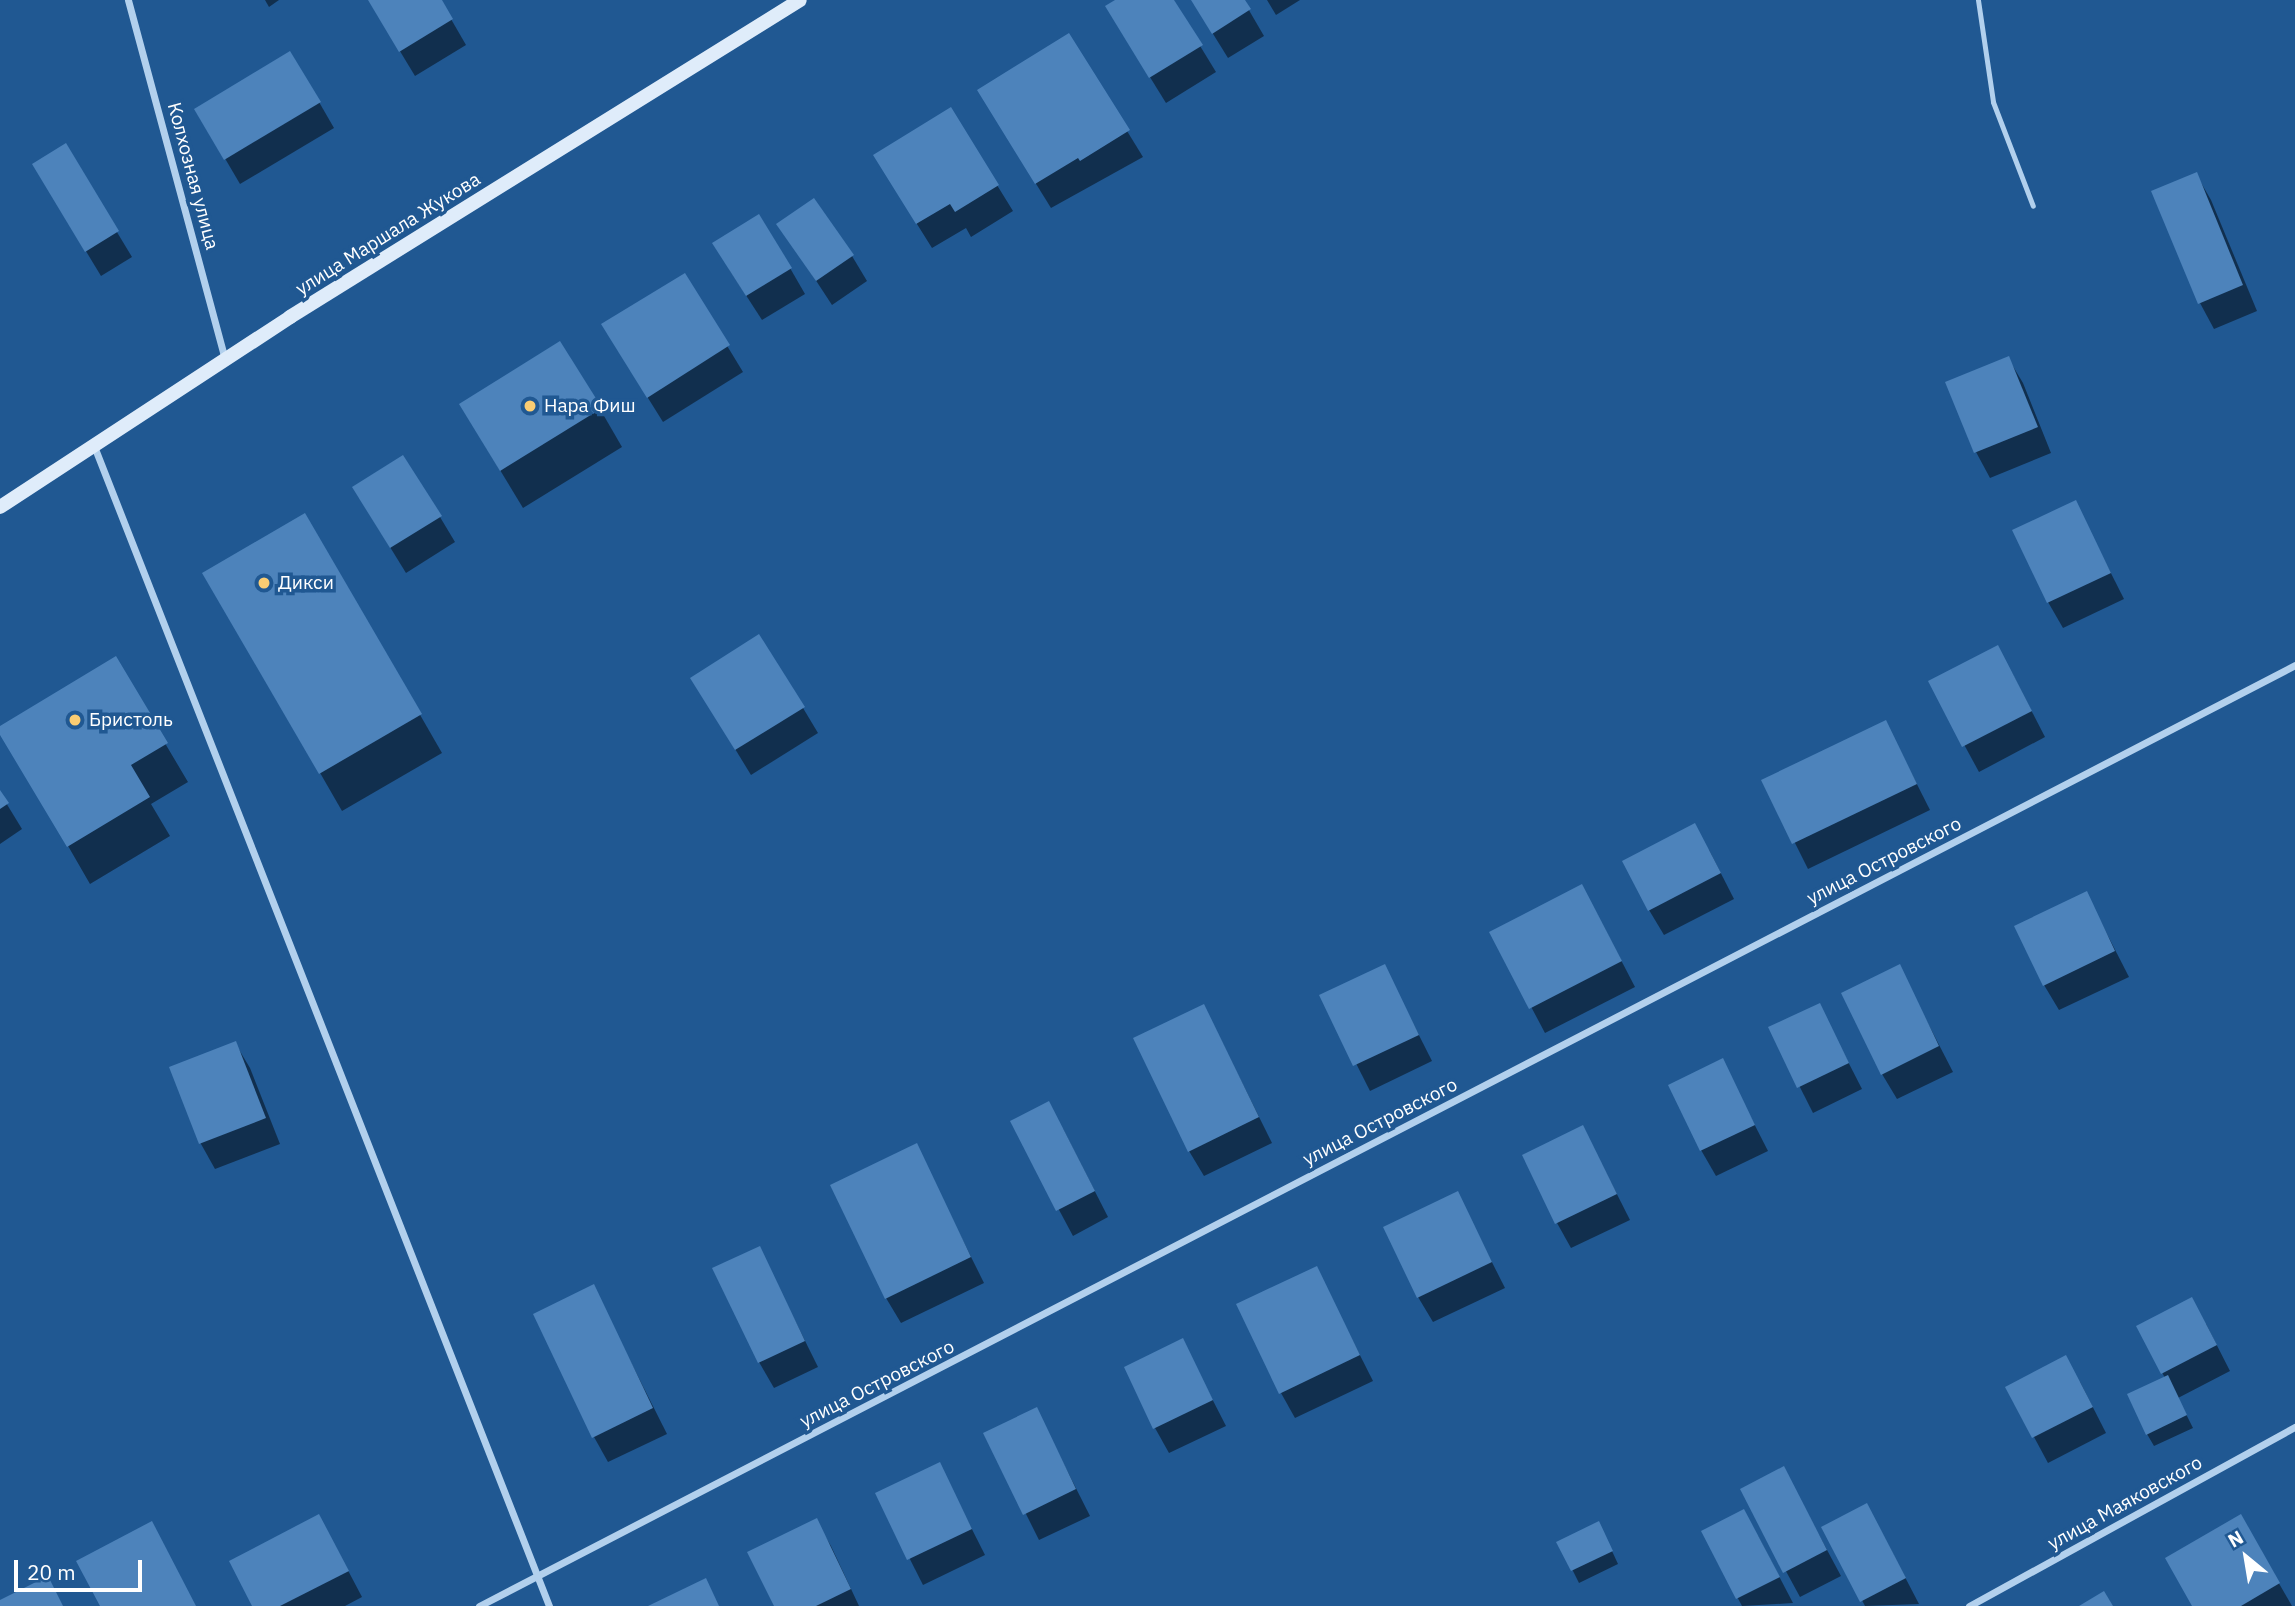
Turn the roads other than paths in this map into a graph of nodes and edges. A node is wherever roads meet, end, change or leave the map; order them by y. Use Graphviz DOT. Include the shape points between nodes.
graph roads {
  1 [pos="128,0"];
  2 [pos="800,0"];
  3 [pos="1978,0"];
  4 [pos="2033,206"];
  5 [pos="225,360"];
  6 [pos="94,446"];
  7 [pos="0,507"];
  8 [pos="2295,665"];
  9 [pos="2295,1427"];
  10 [pos="540,1577"];
  11 [pos="479,1606"];
  12 [pos="550,1606"];
  13 [pos="1969,1606"];
  1 -- 5 [label="street, Колхозная улица"];
  2 -- 5 [label="main road, улица Маршала Жукова"];
  3 -- 4 [label="lane" via="1993,102"];
  5 -- 6 [label="main road, улица Маршала Жукова"];
  6 -- 7 [label="main road, улица Маршала Жукова"];
  6 -- 10 [label="street"];
  8 -- 10 [label="street, улица Островского"];
  9 -- 13 [label="street, улица Маяковского"];
  10 -- 11 [label="street, улица Островского"];
  10 -- 12 [label="street"];
}
